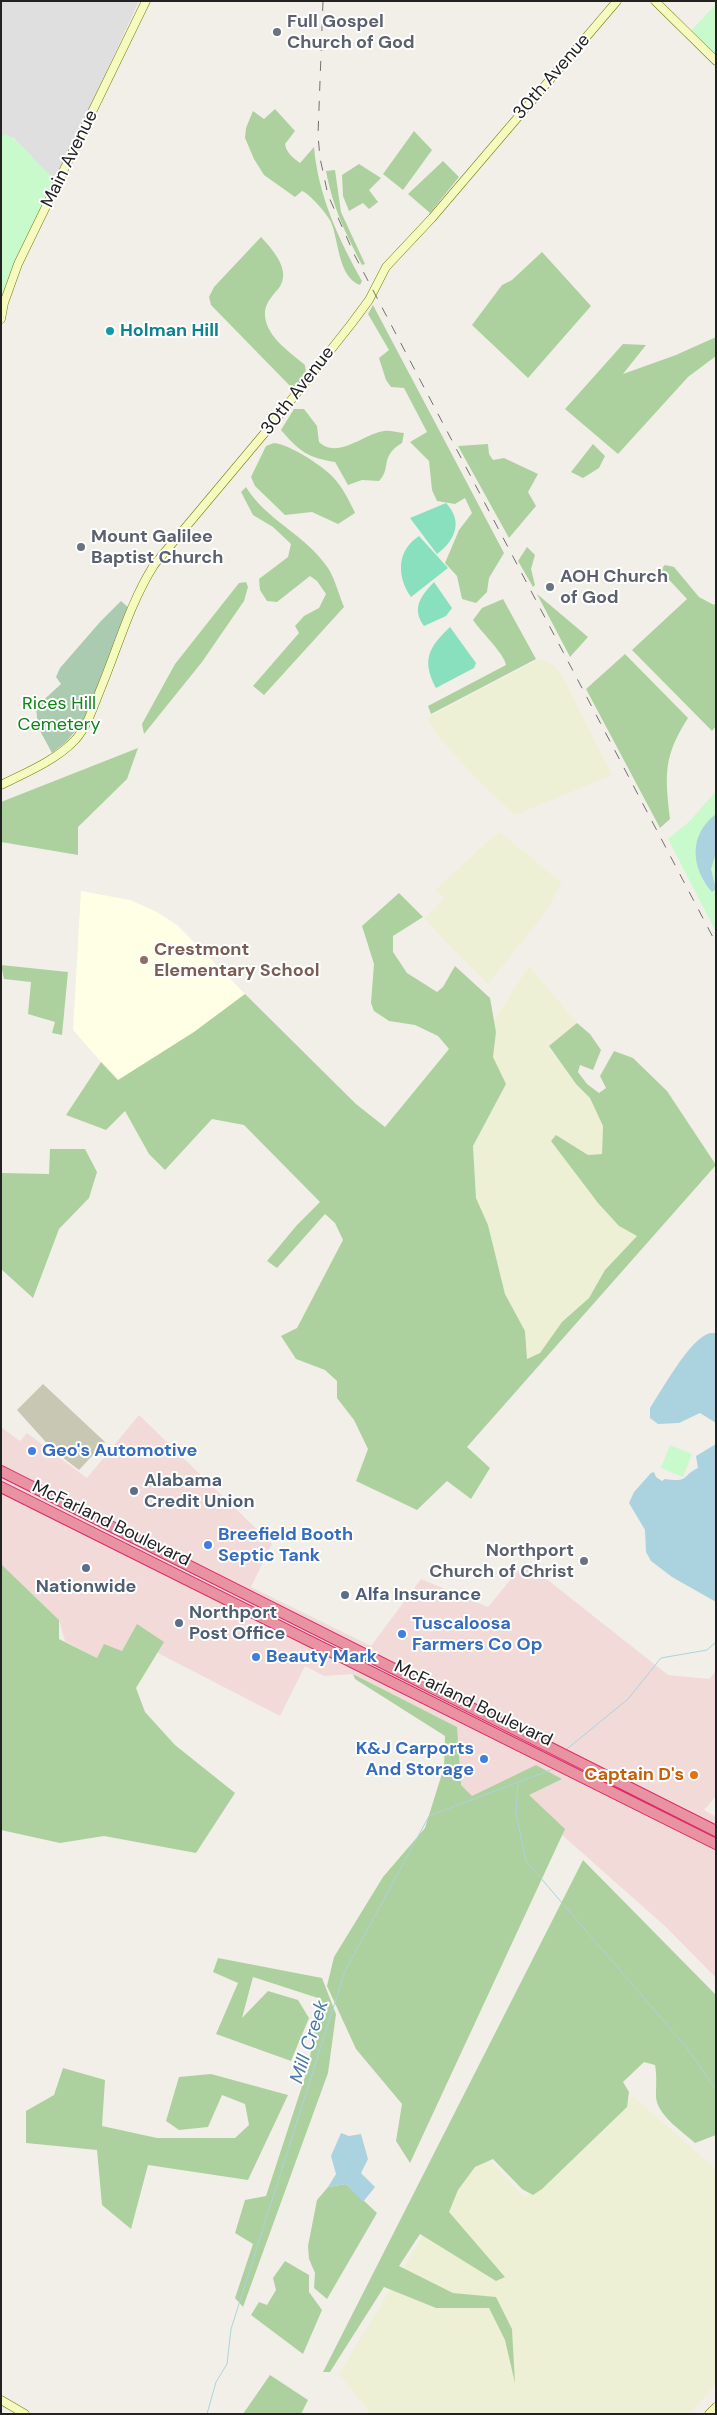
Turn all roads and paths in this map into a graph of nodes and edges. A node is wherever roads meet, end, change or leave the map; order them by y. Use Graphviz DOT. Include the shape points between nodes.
graph roads {
  1 [pos="146,1"];
  2 [pos="617,1"];
  3 [pos="655,1"];
  4 [pos="716,61"];
  5 [pos="1,318"];
  6 [pos="1,785"];
  7 [pos="1,1471"];
  8 [pos="1,1487"];
  9 [pos="716,1831"];
  10 [pos="716,1844"];
  11 [pos="1,2400"];
  12 [pos="716,2408"];
  13 [pos="25,2414"];
  14 [pos="709,2414"];
  1 -- 5 [label="street, Main Avenue" via="18,264"];
  2 -- 6 [label="street, 30th Avenue" via="432,218 386,267 369,300 352,323 154,565 138,591 97,698 77,738 44,762"];
  3 -- 4 [label="street"];
  7 -- 9 [label="highway, McFarland Boulevard"];
  8 -- 10 [label="highway, McFarland Boulevard"];
  11 -- 13 [label="street"];
  12 -- 14 [label="street"];
}
